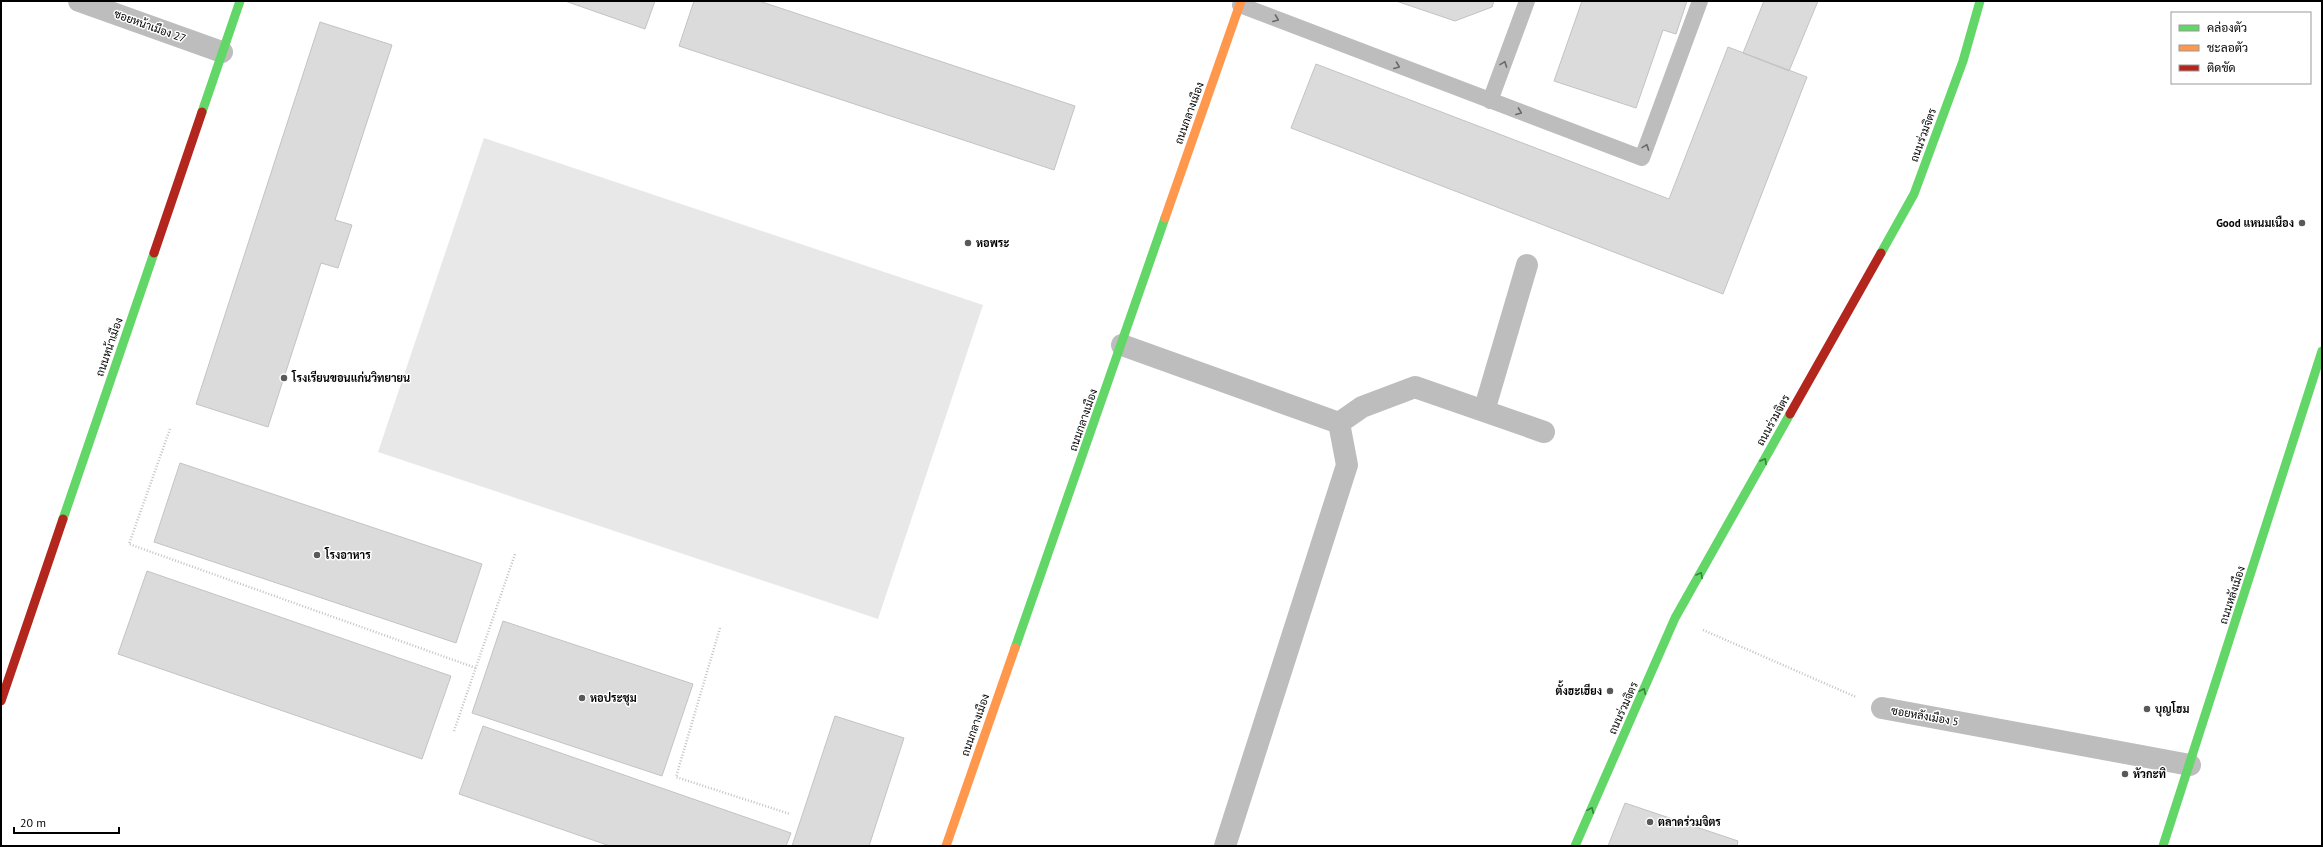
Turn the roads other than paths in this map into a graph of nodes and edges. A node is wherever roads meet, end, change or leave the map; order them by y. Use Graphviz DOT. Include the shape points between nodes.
graph roads {
  1 [pos="79,1"];
  2 [pos="240,1"];
  3 [pos="1527,1"];
  4 [pos="1700,1"];
  5 [pos="1980,1"];
  6 [pos="1240,3"];
  7 [pos="222,52"];
  8 [pos="1490,101"];
  9 [pos="1527,264"];
  10 [pos="1122,345"];
  11 [pos="2322,351"];
  12 [pos="1484,411"];
  13 [pos="1339,423"];
  14 [pos="1544,432"];
  15 [pos="1,701"];
  16 [pos="1882,708"];
  17 [pos="2190,765"];
  18 [pos="946,846"];
  19 [pos="1225,846"];
  20 [pos="1575,846"];
  21 [pos="2163,846"];
  1 -- 7 [label="street, ซอยหน้าเมือง 27"];
  2 -- 7 [label="street, ถนนหน้าเมือง"];
  8 -- 3 [label="lane, one-way"];
  8 -- 4 [label="lane, one-way" via="1642,158"];
  20 -- 5 [label="street, ถนนร่วมจิตร, one-way" via="1675,618 1914,194 1962,61"];
  6 -- 8 [label="lane, one-way"];
  6 -- 10 [label="street, ถนนกลางเมือง"];
  7 -- 15 [label="street, ถนนหน้าเมือง"];
  9 -- 12 [label="street"];
  10 -- 13 [label="street"];
  10 -- 18 [label="street, ถนนกลางเมือง"];
  11 -- 17 [label="street, ถนนหลังเมือง"];
  12 -- 13 [label="street" via="1415,386 1362,407"];
  12 -- 14 [label="street"];
  13 -- 19 [label="street" via="1347,465"];
  16 -- 17 [label="street, ซอยหลังเมือง 5"];
  17 -- 21 [label="street, ถนนหลังเมือง"];
}
